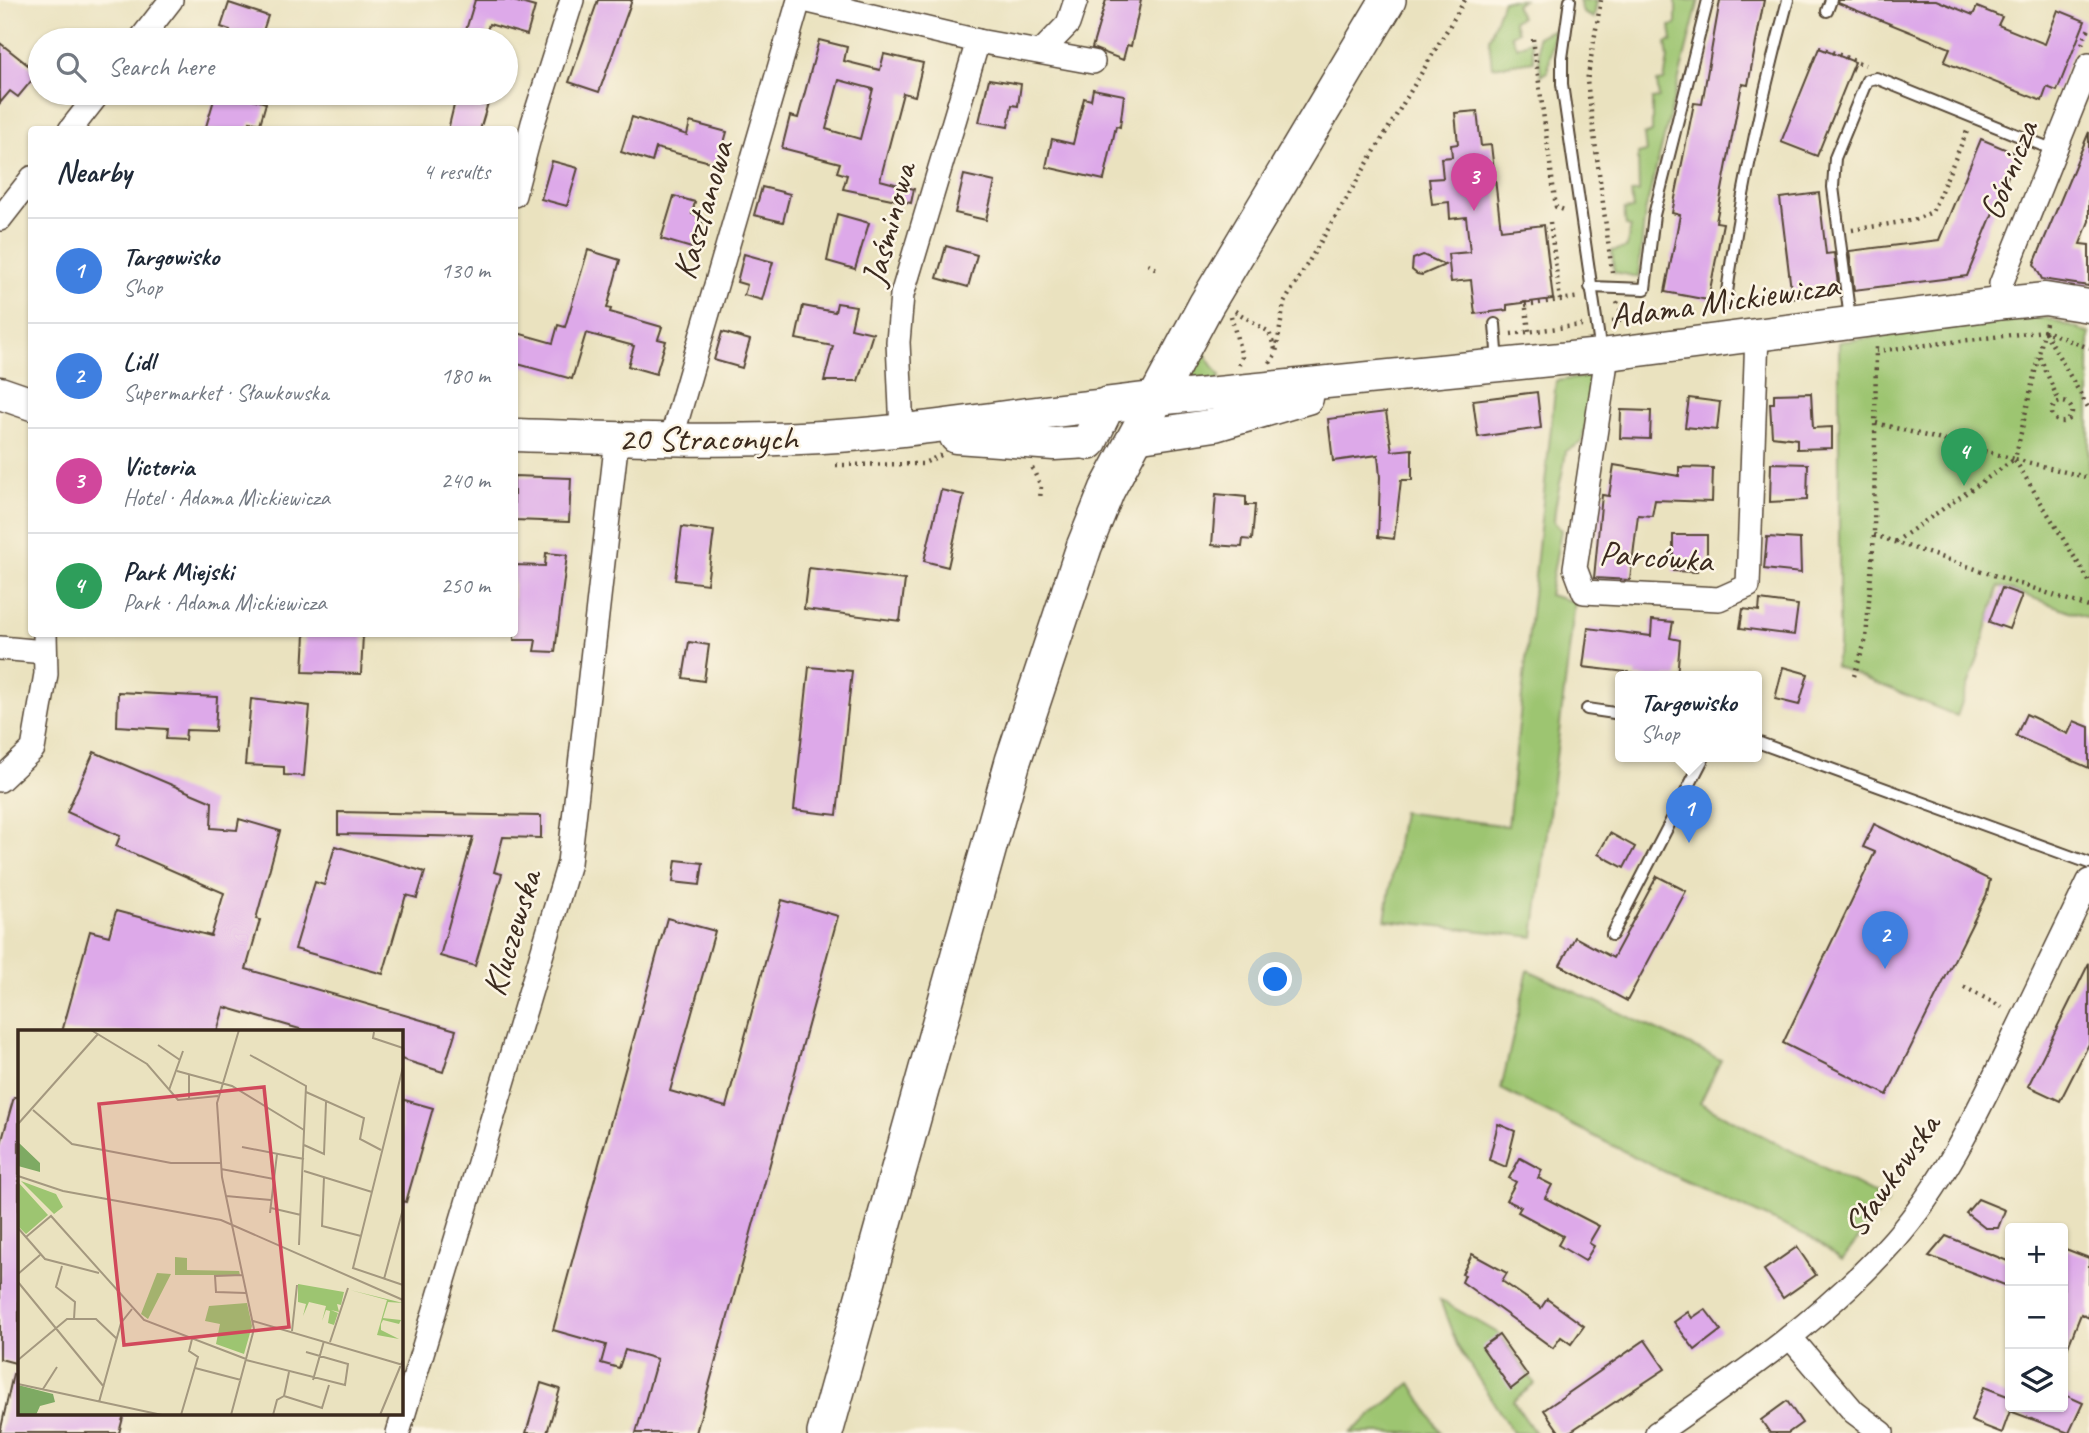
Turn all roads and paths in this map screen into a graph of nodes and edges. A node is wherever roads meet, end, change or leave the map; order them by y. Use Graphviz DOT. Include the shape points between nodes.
graph roads {
  1 [pos="171,0"];
  2 [pos="572,0"];
  3 [pos="802,0"];
  4 [pos="1076,0"];
  5 [pos="1388,0"];
  6 [pos="1465,0"];
  7 [pos="1570,0"];
  8 [pos="1601,0"];
  9 [pos="1708,0"];
  10 [pos="1788,0"];
  11 [pos="149,28"];
  12 [pos="1533,39"];
  13 [pos="978,41"];
  14 [pos="1041,52"];
  15 [pos="1093,62"];
  16 [pos="2089,65"];
  17 [pos="90,105"];
  18 [pos="1971,123"];
  19 [pos="73,126"];
  20 [pos="2054,150"];
  21 [pos="518,180"];
  22 [pos="28,183"];
  23 [pos="1566,213"];
  24 [pos="0,219"];
  25 [pos="1550,222"];
  26 [pos="1844,231"];
  27 [pos="1148,264"];
  28 [pos="1158,270"];
  29 [pos="1578,285"];
  30 [pos="1590,287"];
  31 [pos="1615,288"];
  32 [pos="1580,298"];
  33 [pos="1726,299"];
  34 [pos="1557,300"];
  35 [pos="2005,303"];
  36 [pos="2089,306"];
  37 [pos="1698,314"];
  38 [pos="2047,314"];
  39 [pos="1625,320"];
  40 [pos="1850,321"];
  41 [pos="1589,324"];
  42 [pos="1496,329"];
  43 [pos="1528,331"];
  44 [pos="2045,331"];
  45 [pos="1757,334"];
  46 [pos="2089,348"];
  47 [pos="1601,355"];
  48 [pos="2039,356"];
  49 [pos="1239,366"];
  50 [pos="1498,367"];
  51 [pos="1369,380"];
  52 [pos="0,393"];
  53 [pos="1156,399"];
  54 [pos="2059,402"];
  55 [pos="28,403"];
  56 [pos="1107,405"];
  57 [pos="2089,409"];
  58 [pos="1876,423"];
  59 [pos="902,431"];
  60 [pos="518,435"];
  61 [pos="1135,437"];
  62 [pos="617,438"];
  63 [pos="671,440"];
  64 [pos="1089,442"];
  65 [pos="2015,459"];
  66 [pos="2089,478"];
  67 [pos="1874,535"];
  68 [pos="1895,542"];
  69 [pos="2089,581"];
  70 [pos="2089,607"];
  71 [pos="45,643"];
  72 [pos="0,648"];
  73 [pos="1854,676"];
  74 [pos="1587,709"];
  75 [pos="1615,713"];
  76 [pos="1762,744"];
  77 [pos="1701,762"];
  78 [pos="0,780"];
  79 [pos="2089,863"];
  80 [pos="2089,880"];
  81 [pos="1612,934"];
  82 [pos="1964,987"];
  83 [pos="2002,1007"];
  84 [pos="1790,1337"];
  85 [pos="398,1433"];
  86 [pos="825,1433"];
  87 [pos="1657,1433"];
  88 [pos="1882,1433"];
  1 -- 11 [label="street"];
  2 -- 21 [label="street"];
  3 -- 13 [label="street"];
  3 -- 63 [label="street, Kasztanowa"];
  4 -- 14 [label="street" via="1068,24"];
  5 -- 53 [label="main road" via="1206,305"];
  6 -- 49 [label="path" via="1284,303 1276,353 1269,332 1230,309 1242,357"];
  7 -- 30 [label="lane" via="1562,84"];
  8 -- 31 [label="path" via="1587,80"];
  9 -- 31 [label="lane" via="1654,215 1645,289"];
  10 -- 33 [label="lane" via="1762,95"];
  12 -- 23 [label="path" via="1556,207"];
  13 -- 14 [label="street"];
  13 -- 59 [label="street, Jaśminowa" via="902,295 898,342"];
  14 -- 15 [label="street"];
  16 -- 20 [label="street, Górnicza"];
  17 -- 19 [label="street"];
  18 -- 26 [label="path" via="1932,212 1914,220"];
  20 -- 35 [label="street, Górnicza" via="2001,284"];
  20 -- 40 [label="lane" via="1876,78 1867,80 1835,158 1833,187"];
  22 -- 24 [label="street"];
  25 -- 34 [label="path"];
  27 -- 28 [label="path"];
  29 -- 32 [label="path"];
  30 -- 31 [label="lane"];
  30 -- 41 [label="lane"];
  31 -- 39 [label="path"];
  32 -- 34 [label="path"];
  32 -- 41 [label="path"];
  34 -- 43 [label="path" via="1525,303"];
  35 -- 36 [label="street, Adama Mickiewicza" via="2045,299"];
  35 -- 40 [label="street, Adama Mickiewicza"];
  37 -- 39 [label="path"];
  38 -- 44 [label="path"];
  39 -- 41 [label="path"];
  40 -- 45 [label="street, Adama Mickiewicza"];
  41 -- 43 [label="path"];
  41 -- 47 [label="lane"];
  42 -- 43 [label="path"];
  42 -- 50 [label="lane"];
  44 -- 46 [label="path"];
  44 -- 48 [label="path"];
  44 -- 57 [label="path"];
  44 -- 58 [label="path" via="1876,351"];
  45 -- 47 [label="street, Adama Mickiewicza"];
  45 -- 47 [label="street, Parcówka" via="1748,586 1719,599 1584,593 1575,568 1605,369"];
  47 -- 50 [label="street, Adama Mickiewicza"];
  48 -- 54 [label="path"];
  48 -- 65 [label="path"];
  50 -- 51 [label="street, Adama Mickiewicza"];
  51 -- 53 [label="street, Adama Mickiewicza"];
  51 -- 61 [label="street, Adama Mickiewicza" via="1215,425"];
  52 -- 55 [label="street"];
  53 -- 56 [label="main road, 20 Straconych"];
  53 -- 61 [label="main road"];
  54 -- 54 [label="path" via="2052,416 2067,421 2071,407"];
  56 -- 59 [label="street, 20 Straconych"];
  56 -- 64 [label="main road"];
  58 -- 65 [label="path"];
  58 -- 67 [label="path"];
  59 -- 63 [label="street, 20 Straconych"];
  59 -- 64 [label="street, 20 Straconych" via="1028,443"];
  60 -- 62 [label="street, 20 Straconych"];
  61 -- 64 [label="main road, 20 Straconych"];
  61 -- 86 [label="main road" via="1084,547 1013,761"];
  62 -- 63 [label="street, 20 Straconych"];
  62 -- 85 [label="street, Kluczewska" via="569,863"];
  65 -- 66 [label="path"];
  65 -- 68 [label="path"];
  65 -- 69 [label="path"];
  67 -- 68 [label="path"];
  67 -- 73 [label="path" via="1866,639"];
  68 -- 70 [label="path"];
  71 -- 72 [label="street"];
  71 -- 78 [label="street" via="46,674 33,749"];
  74 -- 75 [label="lane"];
  76 -- 79 [label="lane"];
  77 -- 81 [label="lane"];
  80 -- 84 [label="street, Sławkowska" via="1988,1091 1941,1177 1855,1282"];
  82 -- 83 [label="path"];
  84 -- 87 [label="street, Sławkowska"];
  84 -- 88 [label="street" via="1854,1412"];
}
